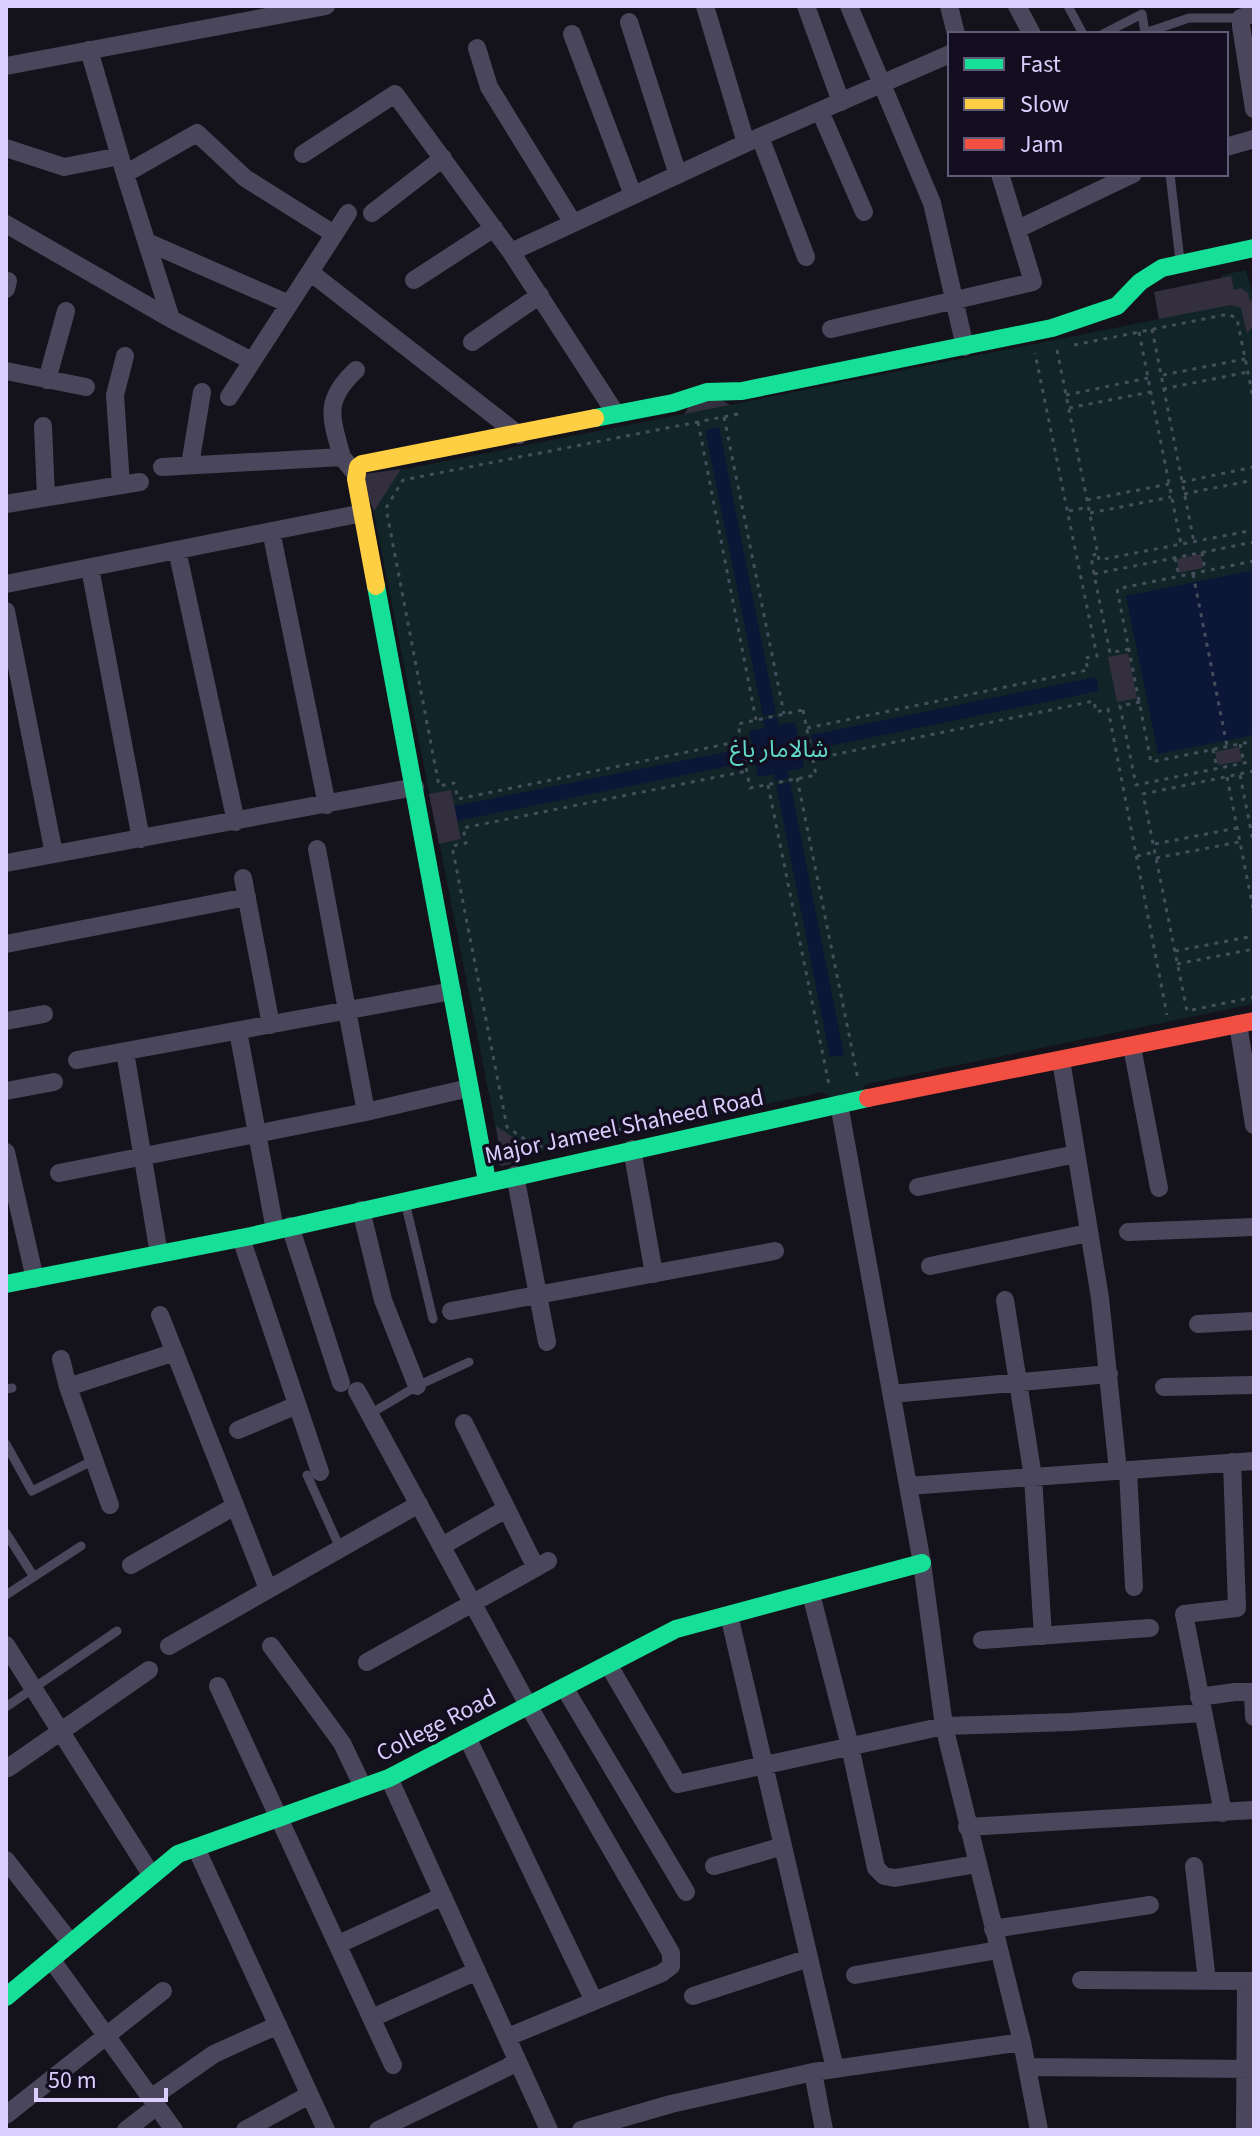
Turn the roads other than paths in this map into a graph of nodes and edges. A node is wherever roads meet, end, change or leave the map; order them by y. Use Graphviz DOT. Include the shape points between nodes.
graph roads {
  1 [pos="326,6"];
  2 [pos="705,6"];
  3 [pos="806,6"];
  4 [pos="849,6"];
  5 [pos="949,6"];
  6 [pos="1017,6"];
  7 [pos="1068,6"];
  8 [pos="1248,16"];
  9 [pos="629,22"];
  10 [pos="956,32"];
  11 [pos="1031,32"];
  12 [pos="1082,32"];
  13 [pos="1107,32"];
  14 [pos="1145,32"];
  15 [pos="1148,32"];
  16 [pos="572,34"];
  17 [pos="477,48"];
  18 [pos="89,50"];
  19 [pos="948,55"];
  20 [pos="1250,61"];
  21 [pos="6,66"];
  22 [pos="882,84"];
  23 [pos="841,102"];
  24 [pos="1254,109"];
  25 [pos="820,111"];
  26 [pos="1254,139"];
  27 [pos="753,140"];
  28 [pos="1228,146"];
  29 [pos="6,148"];
  30 [pos="303,154"];
  31 [pos="443,158"];
  32 [pos="122,165"];
  33 [pos="678,175"];
  34 [pos="1001,176"];
  35 [pos="1170,176"];
  36 [pos="1106,180"];
  37 [pos="633,195"];
  38 [pos="864,212"];
  39 [pos="348,213"];
  40 [pos="372,213"];
  41 [pos="573,223"];
  42 [pos="6,224"];
  43 [pos="494,228"];
  44 [pos="1018,229"];
  45 [pos="334,234"];
  46 [pos="147,242"];
  47 [pos="1254,248"];
  48 [pos="511,252"];
  49 [pos="806,257"];
  50 [pos="1181,264"];
  51 [pos="310,272"];
  52 [pos="414,280"];
  53 [pos="540,295"];
  54 [pos="956,300"];
  55 [pos="289,304"];
  56 [pos="66,311"];
  57 [pos="171,319"];
  58 [pos="831,329"];
  59 [pos="472,342"];
  60 [pos="965,347"];
  61 [pos="125,356"];
  62 [pos="252,361"];
  63 [pos="356,370"];
  64 [pos="6,371"];
  65 [pos="47,380"];
  66 [pos="86,387"];
  67 [pos="202,392"];
  68 [pos="229,397"];
  69 [pos="616,414"];
  70 [pos="43,426"];
  71 [pos="519,435"];
  72 [pos="342,457"];
  73 [pos="190,465"];
  74 [pos="162,467"];
  75 [pos="355,473"];
  76 [pos="140,482"];
  77 [pos="121,485"];
  78 [pos="46,497"];
  79 [pos="6,504"];
  80 [pos="363,513"];
  81 [pos="271,531"];
  82 [pos="177,550"];
  83 [pos="90,568"];
  84 [pos="6,584"];
  85 [pos="6,611"];
  86 [pos="415,787"];
  87 [pos="327,805"];
  88 [pos="236,822"];
  89 [pos="141,839"];
  90 [pos="317,849"];
  91 [pos="54,854"];
  92 [pos="6,863"];
  93 [pos="243,878"];
  94 [pos="247,897"];
  95 [pos="6,944"];
  96 [pos="452,991"];
  97 [pos="347,1011"];
  98 [pos="44,1014"];
  99 [pos="6,1021"];
  100 [pos="1246,1022"];
  101 [pos="271,1025"];
  102 [pos="238,1031"];
  103 [pos="1132,1047"];
  104 [pos="125,1052"];
  105 [pos="77,1060"];
  106 [pos="1061,1060"];
  107 [pos="54,1082"];
  108 [pos="469,1088"];
  109 [pos="6,1091"];
  110 [pos="839,1104"];
  111 [pos="366,1112"];
  112 [pos="1254,1125"];
  113 [pos="257,1134"];
  114 [pos="632,1149"];
  115 [pos="6,1152"];
  116 [pos="1076,1154"];
  117 [pos="143,1157"];
  118 [pos="59,1173"];
  119 [pos="515,1175"];
  120 [pos="487,1181"];
  121 [pos="918,1187"];
  122 [pos="1159,1188"];
  123 [pos="404,1199"];
  124 [pos="361,1210"];
  125 [pos="1254,1227"];
  126 [pos="282,1228"];
  127 [pos="1128,1232"];
  128 [pos="1088,1233"];
  129 [pos="241,1238"];
  130 [pos="775,1251"];
  131 [pos="159,1254"];
  132 [pos="930,1266"];
  133 [pos="654,1274"];
  134 [pos="35,1279"];
  135 [pos="6,1284"];
  136 [pos="538,1296"];
  137 [pos="1005,1300"];
  138 [pos="451,1311"];
  139 [pos="160,1315"];
  140 [pos="433,1319"];
  141 [pos="1254,1321"];
  142 [pos="1198,1324"];
  143 [pos="547,1342"];
  144 [pos="175,1352"];
  145 [pos="61,1359"];
  146 [pos="469,1362"];
  147 [pos="1109,1374"];
  148 [pos="1019,1383"];
  149 [pos="1254,1385"];
  150 [pos="417,1386"];
  151 [pos="68,1387"];
  152 [pos="1164,1387"];
  153 [pos="892,1394"];
  154 [pos="297,1405"];
  155 [pos="370,1414"];
  156 [pos="464,1423"];
  157 [pos="238,1430"];
  158 [pos="6,1444"];
  159 [pos="94,1460"];
  160 [pos="1254,1461"];
  161 [pos="1232,1462"];
  162 [pos="1123,1470"];
  163 [pos="313,1474"];
  164 [pos="1033,1477"];
  165 [pos="908,1486"];
  166 [pos="419,1504"];
  167 [pos="110,1505"];
  168 [pos="235,1506"];
  169 [pos="506,1509"];
  170 [pos="6,1533"];
  171 [pos="81,1546"];
  172 [pos="442,1546"];
  173 [pos="340,1548"];
  174 [pos="922,1563"];
  175 [pos="131,1565"];
  176 [pos="34,1577"];
  177 [pos="1134,1587"];
  178 [pos="268,1589"];
  179 [pos="811,1594"];
  180 [pos="6,1595"];
  181 [pos="473,1603"];
  182 [pos="1246,1608"];
  183 [pos="729,1615"];
  184 [pos="1150,1628"];
  185 [pos="117,1631"];
  186 [pos="1043,1636"];
  187 [pos="982,1640"];
  188 [pos="6,1645"];
  189 [pos="169,1646"];
  190 [pos="271,1646"];
  191 [pos="367,1662"];
  192 [pos="608,1664"];
  193 [pos="149,1670"];
  194 [pos="218,1686"];
  195 [pos="564,1687"];
  196 [pos="34,1689"];
  197 [pos="1254,1692"];
  198 [pos="528,1705"];
  199 [pos="1200,1705"];
  200 [pos="6,1707"];
  201 [pos="1254,1717"];
  202 [pos="944,1726"];
  203 [pos="61,1731"];
  204 [pos="467,1737"];
  205 [pos="850,1746"];
  206 [pos="764,1765"];
  207 [pos="8,1768"];
  208 [pos="389,1778"];
  209 [pos="363,1787"];
  210 [pos="1254,1810"];
  211 [pos="1223,1813"];
  212 [pos="280,1818"];
  213 [pos="967,1827"];
  214 [pos="783,1846"];
  215 [pos="196,1848"];
  216 [pos="977,1864"];
  217 [pos="714,1866"];
  218 [pos="1194,1866"];
  219 [pos="9,1869"];
  220 [pos="152,1876"];
  221 [pos="686,1892"];
  222 [pos="443,1896"];
  223 [pos="1150,1905"];
  224 [pos="993,1929"];
  225 [pos="71,1943"];
  226 [pos="339,1944"];
  227 [pos="998,1950"];
  228 [pos="809,1958"];
  229 [pos="51,1959"];
  230 [pos="477,1971"];
  231 [pos="855,1975"];
  232 [pos="1081,1980"];
  233 [pos="1207,1981"];
  234 [pos="1250,1981"];
  235 [pos="163,1991"];
  236 [pos="693,1996"];
  237 [pos="6,1997"];
  238 [pos="594,2001"];
  239 [pos="372,2018"];
  240 [pos="278,2025"];
  241 [pos="107,2036"];
  242 [pos="508,2037"];
  243 [pos="1022,2042"];
  244 [pos="515,2061"];
  245 [pos="393,2065"];
  246 [pos="1027,2067"];
  247 [pos="835,2069"];
  248 [pos="1250,2069"];
  249 [pos="813,2072"];
  250 [pos="309,2095"];
  251 [pos="154,2102"];
  252 [pos="6,2115"];
  253 [pos="126,2130"];
  254 [pos="174,2130"];
  255 [pos="245,2130"];
  256 [pos="326,2130"];
  257 [pos="378,2130"];
  258 [pos="549,2130"];
  259 [pos="581,2130"];
  260 [pos="824,2130"];
  261 [pos="1039,2130"];
  262 [pos="1245,2130"];
  1 -- 18 [label="street"];
  2 -- 27 [label="street"];
  3 -- 23 [label="street"];
  4 -- 22 [label="street"];
  5 -- 10 [label="street"];
  6 -- 11 [label="street"];
  7 -- 12 [label="lane"];
  8 -- 15 [label="lane" via="1189,18"];
  8 -- 20 [label="street"];
  9 -- 33 [label="street"];
  13 -- 14 [label="lane" via="1142,14"];
  16 -- 37 [label="street"];
  17 -- 41 [label="street" via="489,87"];
  18 -- 21 [label="street"];
  18 -- 32 [label="street"];
  19 -- 22 [label="street"];
  20 -- 24 [label="street"];
  22 -- 23 [label="street"];
  22 -- 54 [label="street" via="932,203"];
  23 -- 25 [label="street"];
  25 -- 27 [label="street"];
  25 -- 38 [label="street"];
  26 -- 28 [label="street"];
  27 -- 33 [label="street"];
  27 -- 49 [label="street"];
  29 -- 32 [label="street" via="64,167"];
  30 -- 31 [label="street" via="395,94"];
  31 -- 40 [label="street"];
  31 -- 43 [label="street"];
  32 -- 45 [label="street" via="197,133 245,178"];
  32 -- 46 [label="street"];
  33 -- 37 [label="street"];
  34 -- 44 [label="street"];
  35 -- 50 [label="lane"];
  36 -- 44 [label="street"];
  37 -- 41 [label="street"];
  39 -- 45 [label="street"];
  41 -- 48 [label="street"];
  42 -- 57 [label="street"];
  43 -- 48 [label="street"];
  43 -- 52 [label="street"];
  44 -- 54 [label="street" via="1033,282"];
  45 -- 51 [label="street"];
  46 -- 55 [label="street"];
  46 -- 57 [label="street"];
  47 -- 50 [label="street"];
  48 -- 53 [label="street"];
  50 -- 60 [label="street" via="1152,273 1105,312"];
  51 -- 55 [label="street"];
  51 -- 71 [label="street"];
  53 -- 59 [label="street"];
  53 -- 69 [label="street"];
  54 -- 58 [label="street"];
  54 -- 60 [label="street"];
  55 -- 62 [label="street"];
  56 -- 65 [label="street"];
  57 -- 62 [label="street"];
  60 -- 69 [label="street" via="742,391 707,392"];
  61 -- 77 [label="street" via="115,395"];
  62 -- 68 [label="street"];
  63 -- 72 [label="street" via="340,384 331,406"];
  64 -- 65 [label="street"];
  65 -- 66 [label="street"];
  67 -- 73 [label="street"];
  69 -- 71 [label="street"];
  70 -- 78 [label="street"];
  71 -- 75 [label="street" via="362,464"];
  72 -- 73 [label="street"];
  72 -- 75 [label="street"];
  73 -- 74 [label="street"];
  75 -- 80 [label="street"];
  76 -- 77 [label="street"];
  77 -- 78 [label="street"];
  78 -- 79 [label="street"];
  80 -- 81 [label="street"];
  80 -- 86 [label="street"];
  81 -- 82 [label="street"];
  81 -- 87 [label="street"];
  82 -- 83 [label="street"];
  82 -- 88 [label="street"];
  83 -- 84 [label="street"];
  83 -- 89 [label="street"];
  85 -- 91 [label="street"];
  86 -- 87 [label="street"];
  86 -- 96 [label="street"];
  87 -- 88 [label="street"];
  88 -- 89 [label="street"];
  89 -- 91 [label="street"];
  90 -- 97 [label="street"];
  91 -- 92 [label="street"];
  93 -- 94 [label="street"];
  94 -- 95 [label="street"];
  94 -- 101 [label="street"];
  96 -- 97 [label="street"];
  96 -- 108 [label="street"];
  97 -- 101 [label="street"];
  97 -- 111 [label="street"];
  98 -- 99 [label="street"];
  100 -- 103 [label="street, Major Jameel Shaheed Road"];
  100 -- 112 [label="street"];
  101 -- 102 [label="street"];
  102 -- 104 [label="street"];
  102 -- 113 [label="street"];
  103 -- 106 [label="street, Major Jameel Shaheed Road"];
  103 -- 122 [label="street"];
  104 -- 105 [label="street"];
  104 -- 117 [label="street"];
  106 -- 110 [label="street, Major Jameel Shaheed Road"];
  106 -- 116 [label="street"];
  107 -- 109 [label="street"];
  108 -- 111 [label="street"];
  108 -- 120 [label="street"];
  110 -- 114 [label="street, Major Jameel Shaheed Road"];
  110 -- 153 [label="street"];
  111 -- 113 [label="street"];
  113 -- 117 [label="street"];
  113 -- 126 [label="street"];
  114 -- 119 [label="street, Major Jameel Shaheed Road"];
  114 -- 133 [label="street"];
  115 -- 134 [label="street"];
  116 -- 121 [label="street"];
  116 -- 128 [label="street"];
  117 -- 118 [label="street"];
  117 -- 131 [label="street"];
  119 -- 120 [label="street, Major Jameel Shaheed Road"];
  119 -- 136 [label="street"];
  120 -- 123 [label="street, Major Jameel Shaheed Road"];
  123 -- 124 [label="street, Major Jameel Shaheed Road"];
  123 -- 140 [label="lane"];
  124 -- 126 [label="street, Major Jameel Shaheed Road"];
  124 -- 150 [label="street" via="383,1300"];
  125 -- 127 [label="street"];
  126 -- 129 [label="street, Major Jameel Shaheed Road"];
  126 -- 155 [label="street" via="349,1387"];
  128 -- 132 [label="street"];
  128 -- 147 [label="street"];
  129 -- 131 [label="street, Major Jameel Shaheed Road"];
  129 -- 154 [label="street"];
  130 -- 133 [label="street"];
  131 -- 134 [label="street, Major Jameel Shaheed Road"];
  133 -- 136 [label="street"];
  134 -- 135 [label="street, Major Jameel Shaheed Road"];
  136 -- 138 [label="street"];
  136 -- 143 [label="street"];
  137 -- 148 [label="street"];
  139 -- 144 [label="street"];
  141 -- 142 [label="street"];
  144 -- 151 [label="street"];
  144 -- 168 [label="street"];
  145 -- 151 [label="street"];
  146 -- 150 [label="lane"];
  147 -- 148 [label="street"];
  147 -- 162 [label="street"];
  148 -- 153 [label="street"];
  148 -- 164 [label="street"];
  149 -- 152 [label="street"];
  150 -- 155 [label="lane"];
  151 -- 159 [label="street"];
  153 -- 165 [label="street"];
  154 -- 157 [label="street"];
  154 -- 163 [label="street"];
  155 -- 166 [label="street"];
  156 -- 169 [label="street"];
  158 -- 159 [label="lane" via="32,1491"];
  159 -- 167 [label="street"];
  160 -- 161 [label="street"];
  161 -- 162 [label="street"];
  161 -- 182 [label="street"];
  162 -- 164 [label="street"];
  162 -- 177 [label="street"];
  163 -- 173 [label="lane"];
  164 -- 165 [label="street"];
  164 -- 186 [label="street"];
  165 -- 174 [label="street"];
  166 -- 172 [label="street"];
  166 -- 173 [label="street"];
  168 -- 175 [label="street"];
  168 -- 178 [label="street"];
  169 -- 172 [label="street"];
  169 -- 181 [label="street" via="542,1565"];
  170 -- 176 [label="lane"];
  171 -- 176 [label="lane"];
  172 -- 181 [label="street"];
  173 -- 178 [label="street"];
  174 -- 179 [label="street, College Road"];
  174 -- 202 [label="street"];
  176 -- 180 [label="lane"];
  178 -- 189 [label="street"];
  179 -- 183 [label="street, College Road"];
  179 -- 205 [label="street"];
  181 -- 191 [label="street"];
  181 -- 198 [label="street"];
  182 -- 199 [label="street" via="1184,1614"];
  183 -- 192 [label="street, College Road" via="676,1629"];
  183 -- 206 [label="street"];
  184 -- 186 [label="street"];
  185 -- 196 [label="lane"];
  186 -- 187 [label="street"];
  188 -- 196 [label="street"];
  190 -- 209 [label="street" via="342,1743"];
  192 -- 195 [label="street, College Road"];
  192 -- 206 [label="street" via="678,1784"];
  193 -- 203 [label="street"];
  194 -- 212 [label="street"];
  195 -- 198 [label="street, College Road"];
  195 -- 221 [label="street"];
  196 -- 200 [label="lane"];
  196 -- 203 [label="street"];
  197 -- 199 [label="street" via="1235,1692"];
  197 -- 201 [label="street"];
  198 -- 204 [label="street, College Road"];
  198 -- 238 [label="street" via="671,1953 671,1966 662,1973"];
  199 -- 202 [label="street" via="1071,1722"];
  199 -- 211 [label="street"];
  202 -- 205 [label="street"];
  202 -- 213 [label="street"];
  203 -- 207 [label="street"];
  203 -- 220 [label="street"];
  204 -- 208 [label="street, College Road"];
  204 -- 238 [label="street"];
  205 -- 206 [label="street"];
  205 -- 216 [label="street" via="876,1868 884,1876"];
  206 -- 214 [label="street"];
  208 -- 209 [label="street, College Road"];
  208 -- 222 [label="street"];
  209 -- 212 [label="street, College Road"];
  210 -- 211 [label="street"];
  211 -- 213 [label="street"];
  212 -- 215 [label="street, College Road"];
  212 -- 226 [label="street"];
  213 -- 216 [label="street"];
  214 -- 217 [label="street"];
  214 -- 228 [label="street"];
  215 -- 220 [label="street, College Road" via="178,1854"];
  215 -- 240 [label="street"];
  216 -- 224 [label="street"];
  218 -- 233 [label="street"];
  219 -- 225 [label="street"];
  220 -- 225 [label="street, College Road"];
  222 -- 226 [label="street"];
  222 -- 230 [label="street"];
  223 -- 224 [label="street"];
  224 -- 227 [label="street"];
  225 -- 229 [label="street, College Road"];
  226 -- 239 [label="street"];
  227 -- 231 [label="street"];
  227 -- 243 [label="street"];
  228 -- 236 [label="street"];
  228 -- 247 [label="street"];
  229 -- 237 [label="street, College Road"];
  229 -- 241 [label="street"];
  230 -- 239 [label="street"];
  230 -- 242 [label="street"];
  232 -- 233 [label="street"];
  233 -- 234 [label="street"];
  234 -- 248 [label="street"];
  235 -- 241 [label="street"];
  238 -- 242 [label="street"];
  239 -- 245 [label="street"];
  240 -- 250 [label="street"];
  240 -- 251 [label="street" via="214,2054"];
  241 -- 251 [label="street"];
  241 -- 252 [label="street"];
  242 -- 244 [label="street"];
  243 -- 246 [label="street"];
  243 -- 247 [label="street"];
  244 -- 257 [label="street"];
  244 -- 258 [label="street"];
  246 -- 248 [label="street"];
  246 -- 261 [label="street"];
  247 -- 249 [label="street"];
  248 -- 262 [label="street"];
  249 -- 259 [label="street"];
  249 -- 260 [label="street"];
  250 -- 255 [label="street"];
  250 -- 256 [label="street"];
  251 -- 253 [label="street"];
  251 -- 254 [label="street"];
}
